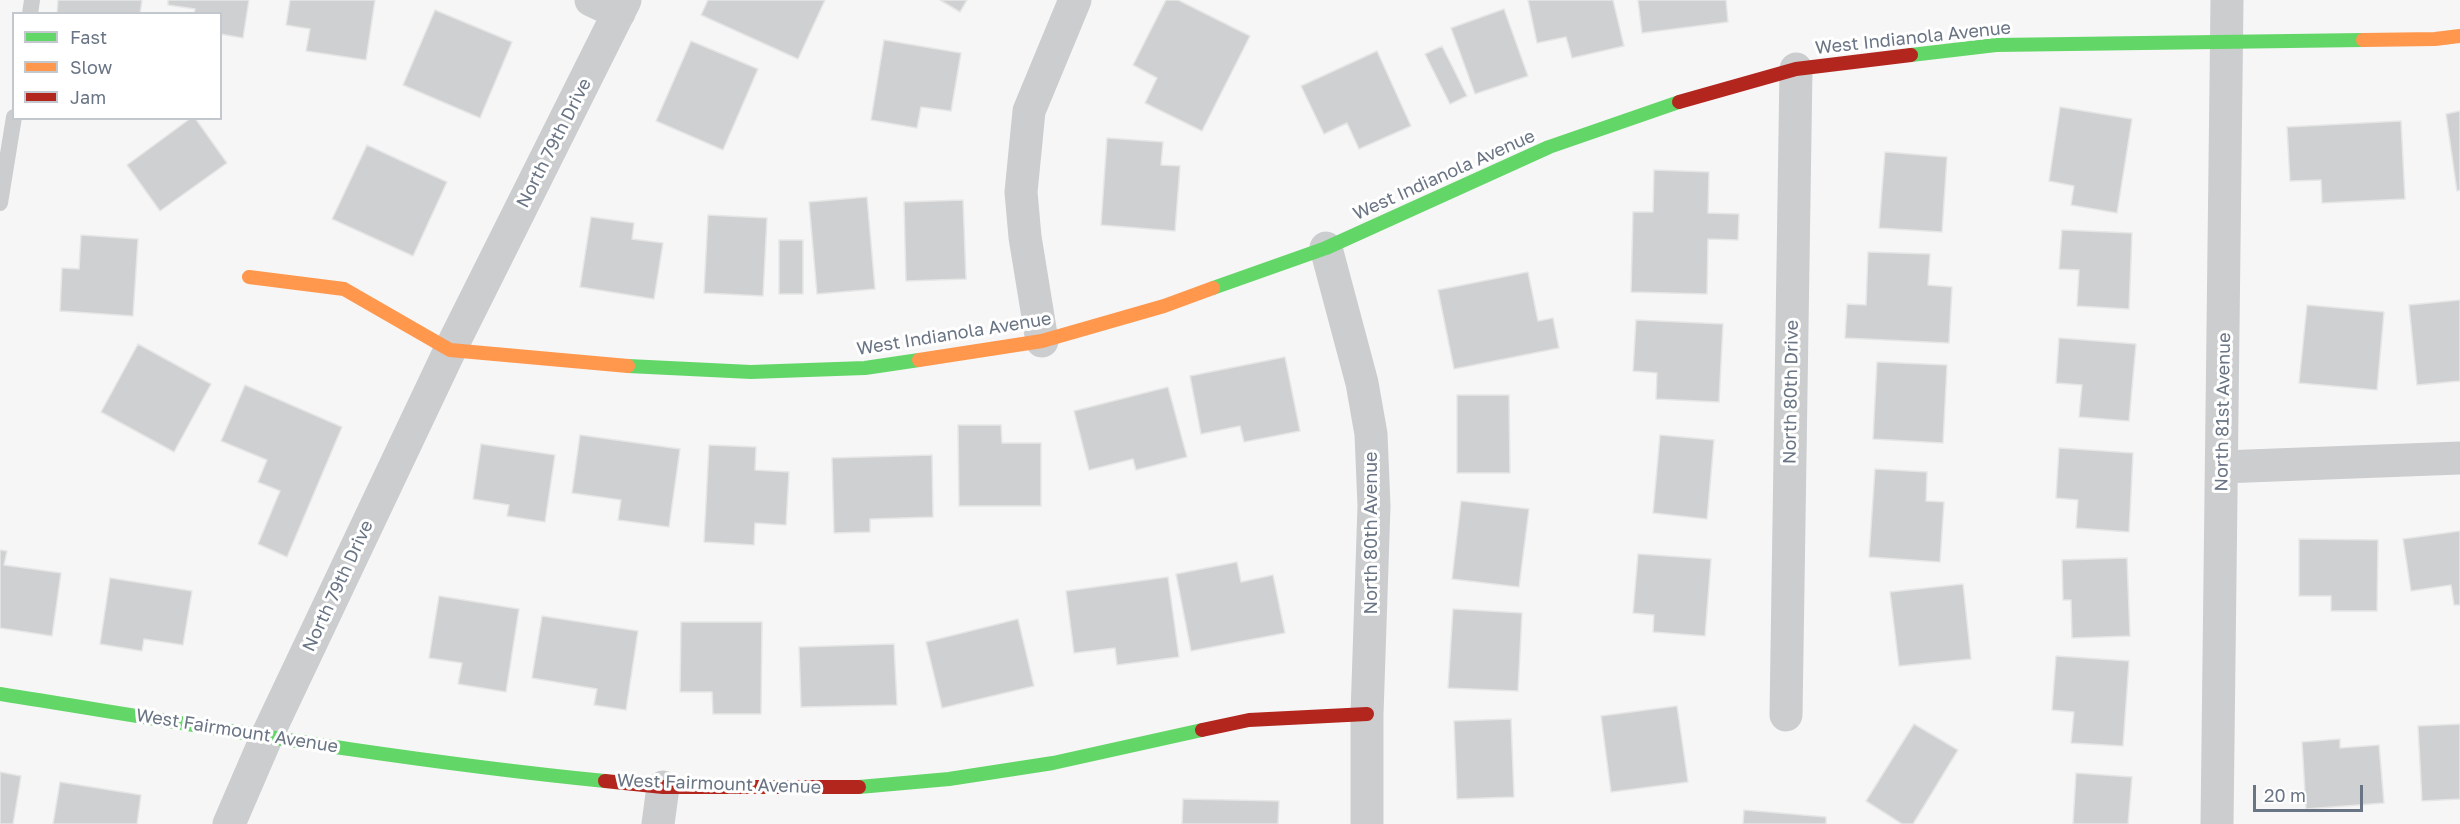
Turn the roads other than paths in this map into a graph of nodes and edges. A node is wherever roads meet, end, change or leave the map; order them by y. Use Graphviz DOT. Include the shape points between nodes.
graph roads {
  1 [pos="1075,0"];
  2 [pos="2227,0"];
  3 [pos="612,4"];
  4 [pos="2460,36"];
  5 [pos="2226,40"];
  6 [pos="1796,69"];
  7 [pos="14,120"];
  8 [pos="0,203"];
  9 [pos="1326,248"];
  10 [pos="249,277"];
  11 [pos="1042,340"];
  12 [pos="450,350"];
  13 [pos="2460,458"];
  14 [pos="2222,467"];
  15 [pos="0,694"];
  16 [pos="1367,714"];
  17 [pos="1786,715"];
  18 [pos="267,736"];
  19 [pos="663,787"];
  20 [pos="230,824"];
  21 [pos="658,824"];
  22 [pos="1367,824"];
  23 [pos="2217,824"];
  1 -- 11 [label="street" via="1029,111 1021,192"];
  2 -- 5 [label="street, North 81st Avenue"];
  3 -- 12 [label="street, North 79th Drive"];
  4 -- 5 [label="street, West Indianola Avenue"];
  5 -- 6 [label="street, West Indianola Avenue" via="1996,45"];
  5 -- 14 [label="street, North 81st Avenue"];
  6 -- 9 [label="street, West Indianola Avenue" via="1670,105 1549,147"];
  6 -- 17 [label="street, North 80th Drive"];
  7 -- 8 [label="lane"];
  9 -- 11 [label="street, West Indianola Avenue" via="1164,306"];
  9 -- 16 [label="street, North 80th Avenue" via="1362,383 1371,434 1374,506"];
  10 -- 12 [label="street" via="344,289"];
  11 -- 12 [label="street, West Indianola Avenue" via="865,368 751,372"];
  12 -- 18 [label="street, North 79th Drive"];
  13 -- 14 [label="street"];
  14 -- 23 [label="street, North 81st Avenue"];
  15 -- 18 [label="street, West Fairmount Avenue"];
  16 -- 19 [label="street, West Fairmount Avenue" via="1249,720 1053,763 949,779 868,787"];
  16 -- 22 [label="street, North 80th Avenue"];
  18 -- 19 [label="street, West Fairmount Avenue" via="535,774"];
  18 -- 20 [label="street, North 79th Drive"];
  19 -- 21 [label="street"];
}
